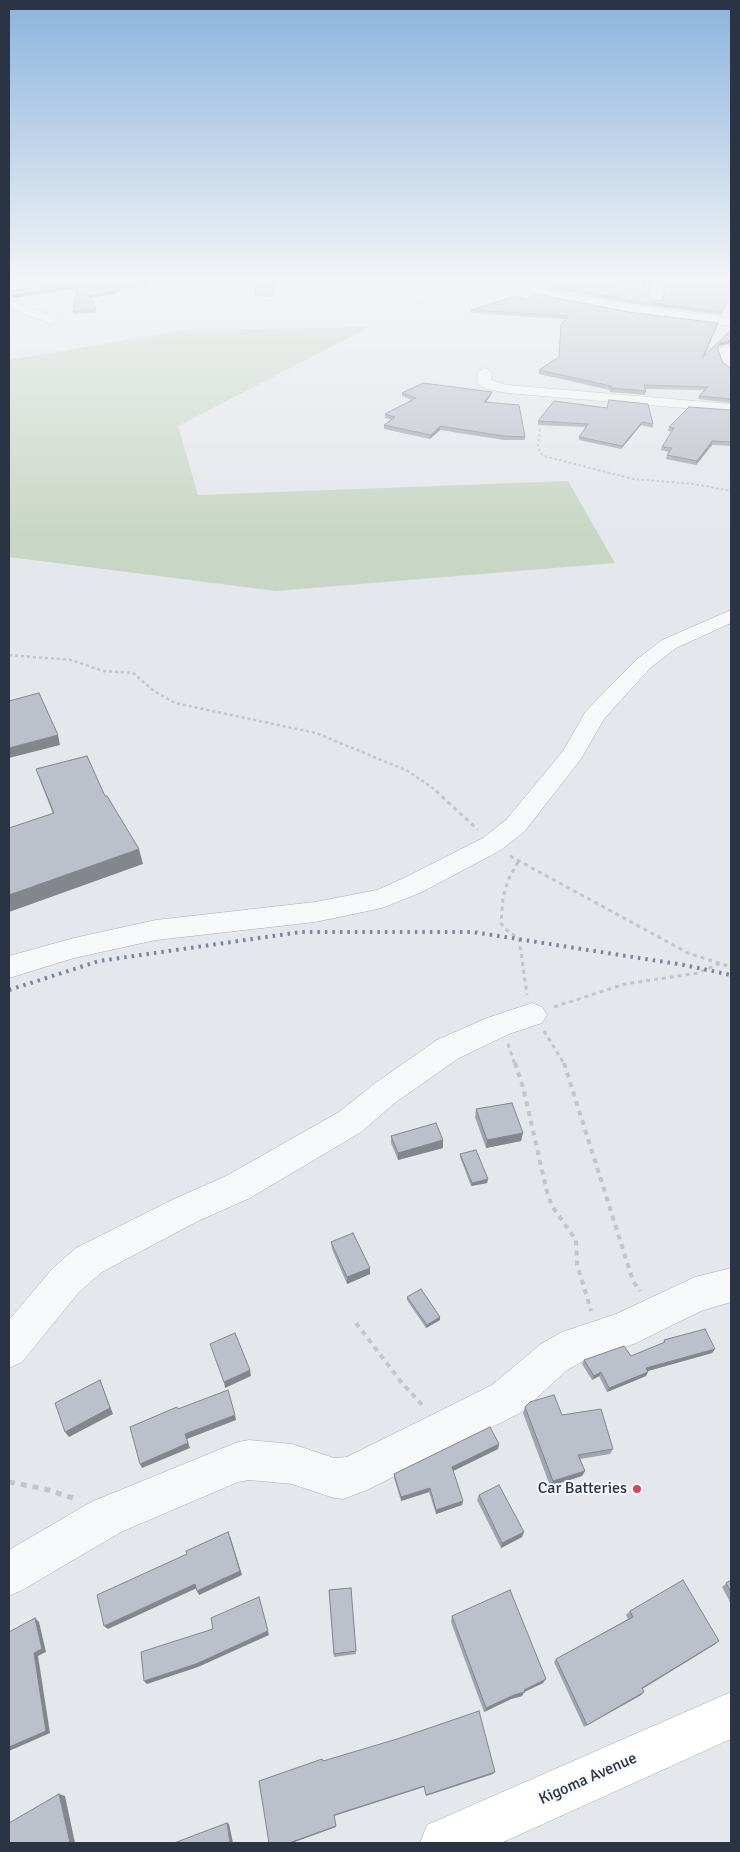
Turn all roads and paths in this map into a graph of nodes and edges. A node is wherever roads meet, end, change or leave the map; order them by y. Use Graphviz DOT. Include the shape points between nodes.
graph roads {
  1 [pos="485,372"];
  2 [pos="731,408"];
  3 [pos="540,429"];
  4 [pos="731,490"];
  5 [pos="731,616"];
  6 [pos="9,655"];
  7 [pos="492,844"];
  8 [pos="518,862"];
  9 [pos="721,963"];
  10 [pos="9,966"];
  11 [pos="731,967"];
  12 [pos="532,1015"];
  13 [pos="498,1026"];
  14 [pos="731,1285"];
  15 [pos="645,1318"];
  16 [pos="356,1322"];
  17 [pos="596,1339"];
  18 [pos="9,1349"];
  19 [pos="444,1432"];
  20 [pos="9,1482"];
  21 [pos="106,1517"];
  22 [pos="9,1574"];
  23 [pos="731,1715"];
  24 [pos="445,1843"];
  1 -- 2 [label="street" via="484,382 507,389"];
  3 -- 4 [label="path" via="538,445 544,456 633,479"];
  5 -- 7 [label="street" via="669,644 643,664 594,716 573,754 515,826"];
  6 -- 7 [label="path" via="71,660 102,671 133,673 154,691 175,702 316,733 351,746 408,771 434,789"];
  7 -- 8 [label="path"];
  7 -- 10 [label="street" via="382,898 315,912 156,930"];
  8 -- 9 [label="path" via="688,953"];
  8 -- 12 [label="path" via="508,880 501,923 519,939"];
  9 -- 11 [label="path"];
  9 -- 12 [label="path" via="698,973 625,984"];
  12 -- 13 [label="street"];
  12 -- 15 [label="path" via="563,1060 633,1281 643,1296"];
  13 -- 17 [label="path" via="516,1065 552,1206 576,1240 577,1264 590,1302"];
  13 -- 18 [label="street" via="448,1049 350,1122 238,1187 89,1260 66,1280"];
  14 -- 15 [label="street" via="695,1296"];
  15 -- 17 [label="street"];
  16 -- 19 [label="path"];
  17 -- 19 [label="street" via="575,1345 554,1357 506,1399"];
  19 -- 21 [label="street" via="343,1479 292,1464 238,1462"];
  20 -- 21 [label="path" via="76,1499"];
  21 -- 22 [label="street"];
  23 -- 24 [label="main road, Kigoma Avenue"];
}
